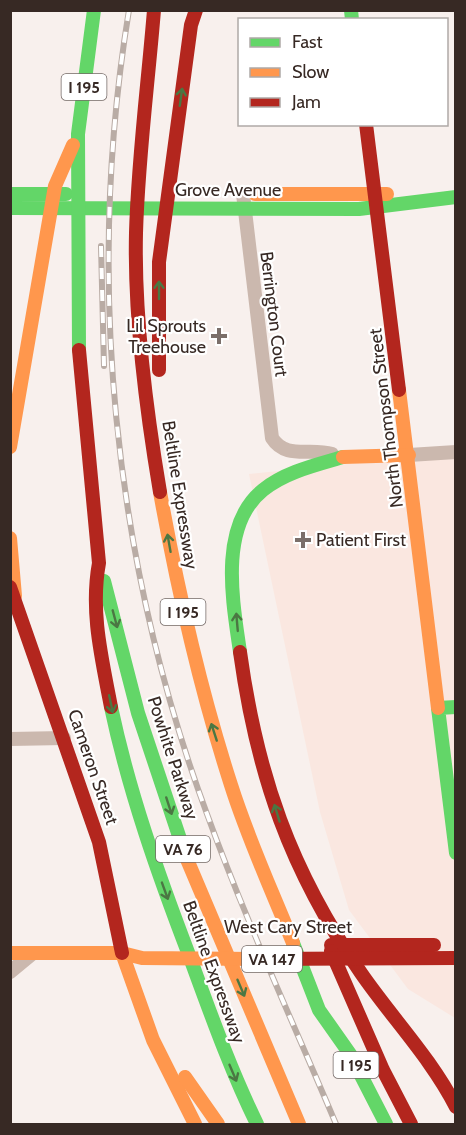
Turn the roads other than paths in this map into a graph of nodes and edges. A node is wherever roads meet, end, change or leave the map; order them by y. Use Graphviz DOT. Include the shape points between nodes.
graph roads {
  1 [pos="94,10"];
  2 [pos="154,10"];
  3 [pos="196,10"];
  4 [pos="366,126"];
  5 [pos="78,134"];
  6 [pos="375,193"];
  7 [pos="10,194"];
  8 [pos="450,198"];
  9 [pos="31,201"];
  10 [pos="243,201"];
  11 [pos="10,208"];
  12 [pos="377,208"];
  13 [pos="150,432"];
  14 [pos="10,447"];
  15 [pos="456,452"];
  16 [pos="409,455"];
  17 [pos="343,457"];
  18 [pos="10,538"];
  19 [pos="99,563"];
  20 [pos="13,592"];
  21 [pos="456,707"];
  22 [pos="438,708"];
  23 [pos="64,738"];
  24 [pos="10,739"];
  25 [pos="456,853"];
  26 [pos="300,866"];
  27 [pos="456,948"];
  28 [pos="10,953"];
  29 [pos="33,953"];
  30 [pos="122,953"];
  31 [pos="456,958"];
  32 [pos="10,972"];
  33 [pos="319,1010"];
  34 [pos="151,1031"];
  35 [pos="354,1093"];
  36 [pos="456,1107"];
  37 [pos="195,1125"];
  38 [pos="218,1125"];
  39 [pos="256,1125"];
  40 [pos="299,1125"];
  41 [pos="386,1125"];
  42 [pos="411,1125"];
  1 -- 5 [label="main road, Beltline Expressway / I 195"];
  2 -- 13 [label="main road, Beltline Expressway / I 195" via="136,233"];
  13 -- 3 [label="main road, one-way" via="159,368 159,262"];
  4 -- 6 [label="main road, North Thompson Street"];
  5 -- 14 [label="main road" via="55,186"];
  5 -- 19 [label="main road, Beltline Expressway / I 195" via="79,373"];
  6 -- 8 [label="main road, Grove Avenue"];
  6 -- 10 [label="main road, Grove Avenue"];
  6 -- 12 [label="main road, North Thompson Street"];
  7 -- 9 [label="main road, Grove Avenue"];
  8 -- 12 [label="main road, Grove Avenue"];
  9 -- 10 [label="main road, Grove Avenue"];
  9 -- 11 [label="main road, Grove Avenue"];
  10 -- 12 [label="main road, Grove Avenue"];
  10 -- 17 [label="street, Berrington Court" via="272,438 285,451 326,452"];
  12 -- 16 [label="main road, North Thompson Street"];
  33 -- 13 [label="main road, Beltline Expressway / I 195, one-way" via="232,788 208,711 178,593"];
  15 -- 16 [label="street"];
  16 -- 17 [label="main road"];
  16 -- 22 [label="main road, North Thompson Street"];
  26 -- 17 [label="main road, one-way" via="279,818 250,711 240,658 233,547 236,527 244,512 267,487 299,471"];
  18 -- 20 [label="main road, Cameron Street"];
  19 -- 39 [label="main road, Beltline Expressway / I 195, one-way" via="93,592 98,638 124,763 173,913 233,1075"];
  19 -- 40 [label="main road, Powhite Parkway / VA 76, one-way" via="138,713 184,852"];
  20 -- 23 [label="main road, Cameron Street"];
  21 -- 22 [label="main road"];
  22 -- 25 [label="main road, North Thompson Street"];
  23 -- 24 [label="street"];
  23 -- 30 [label="main road, Cameron Street" via="99,842"];
  26 -- 36 [label="main road" via="365,981 426,1060"];
  26 -- 42 [label="main road" via="307,896 382,1070"];
  27 -- 30 [label="main road, West Cary Street / VA 147" via="137,945"];
  28 -- 29 [label="main road, VA 147"];
  29 -- 30 [label="main road, VA 147"];
  29 -- 32 [label="street"];
  30 -- 31 [label="main road, West Cary Street / VA 147" via="142,958"];
  30 -- 34 [label="main road, Cameron Street" via="130,984"];
  33 -- 35 [label="main road"];
  33 -- 41 [label="main road, Beltline Expressway / I 195" via="350,1054"];
  34 -- 37 [label="main road"];
  34 -- 38 [label="main road"];
}
